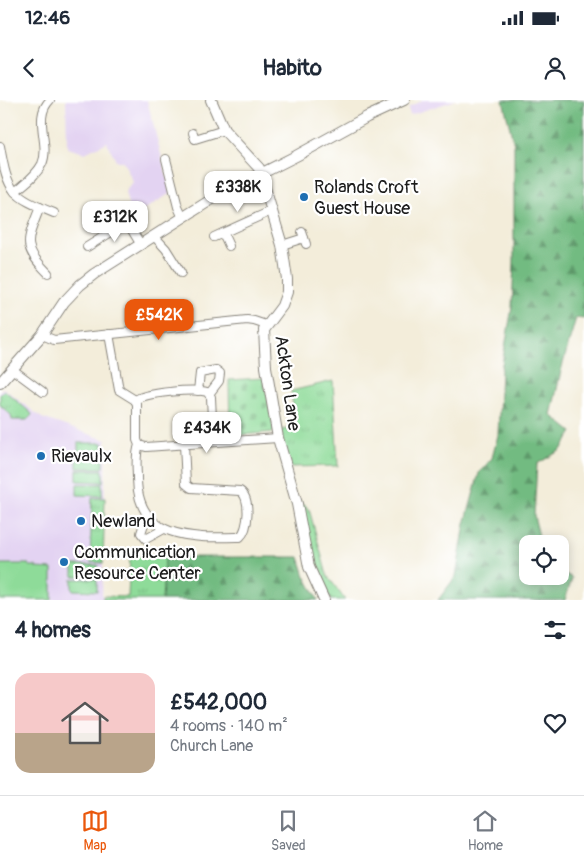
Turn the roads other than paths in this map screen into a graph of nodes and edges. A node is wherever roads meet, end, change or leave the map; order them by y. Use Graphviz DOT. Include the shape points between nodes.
graph roads {
  1 [pos="50,100"];
  2 [pos="211,100"];
  3 [pos="404,100"];
  4 [pos="224,130"];
  5 [pos="193,133"];
  6 [pos="0,146"];
  7 [pos="166,159"];
  8 [pos="262,173"];
  9 [pos="15,192"];
  10 [pos="40,208"];
  11 [pos="271,211"];
  12 [pos="54,213"];
  13 [pos="183,218"];
  14 [pos="223,233"];
  15 [pos="154,236"];
  16 [pos="214,237"];
  17 [pos="304,238"];
  18 [pos="141,245"];
  19 [pos="282,245"];
  20 [pos="229,246"];
  21 [pos="87,247"];
  22 [pos="43,272"];
  23 [pos="181,273"];
  24 [pos="266,325"];
  25 [pos="109,334"];
  26 [pos="42,335"];
  27 [pos="12,369"];
  28 [pos="0,384"];
  29 [pos="198,391"];
  30 [pos="43,392"];
  31 [pos="208,394"];
  32 [pos="135,400"];
  33 [pos="278,438"];
  34 [pos="213,442"];
  35 [pos="184,444"];
  36 [pos="139,445"];
  37 [pos="147,515"];
  38 [pos="164,529"];
  39 [pos="324,600"];
  1 -- 9 [label="street" via="45,104 41,120 43,162"];
  2 -- 4 [label="main road"];
  3 -- 8 [label="main road"];
  4 -- 5 [label="street" via="195,139"];
  4 -- 8 [label="main road" via="253,159"];
  6 -- 9 [label="street" via="6,180"];
  7 -- 13 [label="street"];
  8 -- 11 [label="main road, Ackton Lane"];
  8 -- 13 [label="main road"];
  9 -- 10 [label="street"];
  10 -- 12 [label="street"];
  10 -- 22 [label="street" via="28,244"];
  11 -- 14 [label="street"];
  11 -- 19 [label="main road, Ackton Lane"];
  13 -- 15 [label="main road"];
  14 -- 16 [label="street"];
  14 -- 20 [label="street"];
  15 -- 18 [label="main road"];
  15 -- 23 [label="street"];
  17 -- 19 [label="street"];
  18 -- 21 [label="street" via="127,222"];
  18 -- 26 [label="main road" via="80,285 57,311"];
  19 -- 24 [label="main road, Ackton Lane" via="287,292 282,306"];
  24 -- 25 [label="street" via="254,320 236,320"];
  24 -- 33 [label="main road, Ackton Lane" via="263,338 266,367"];
  25 -- 26 [label="street" via="54,340"];
  25 -- 32 [label="street" via="117,387"];
  26 -- 27 [label="main road"];
  27 -- 28 [label="main road"];
  27 -- 30 [label="street"];
  29 -- 31 [label="street"];
  29 -- 31 [label="street" via="200,373 216,370 220,377"];
  29 -- 32 [label="street" via="145,395"];
  31 -- 34 [label="street" via="211,397"];
  32 -- 36 [label="street"];
  33 -- 34 [label="street"];
  33 -- 39 [label="main road, Ackton Lane" via="297,504 309,567"];
  34 -- 35 [label="street"];
  35 -- 36 [label="street"];
  35 -- 38 [label="street" via="186,484 191,488 245,494 246,528 240,536 231,537 188,536"];
  36 -- 37 [label="street" via="137,493"];
  37 -- 38 [label="street"];
  37 -- 38 [label="street" via="141,533 146,539"];
}
